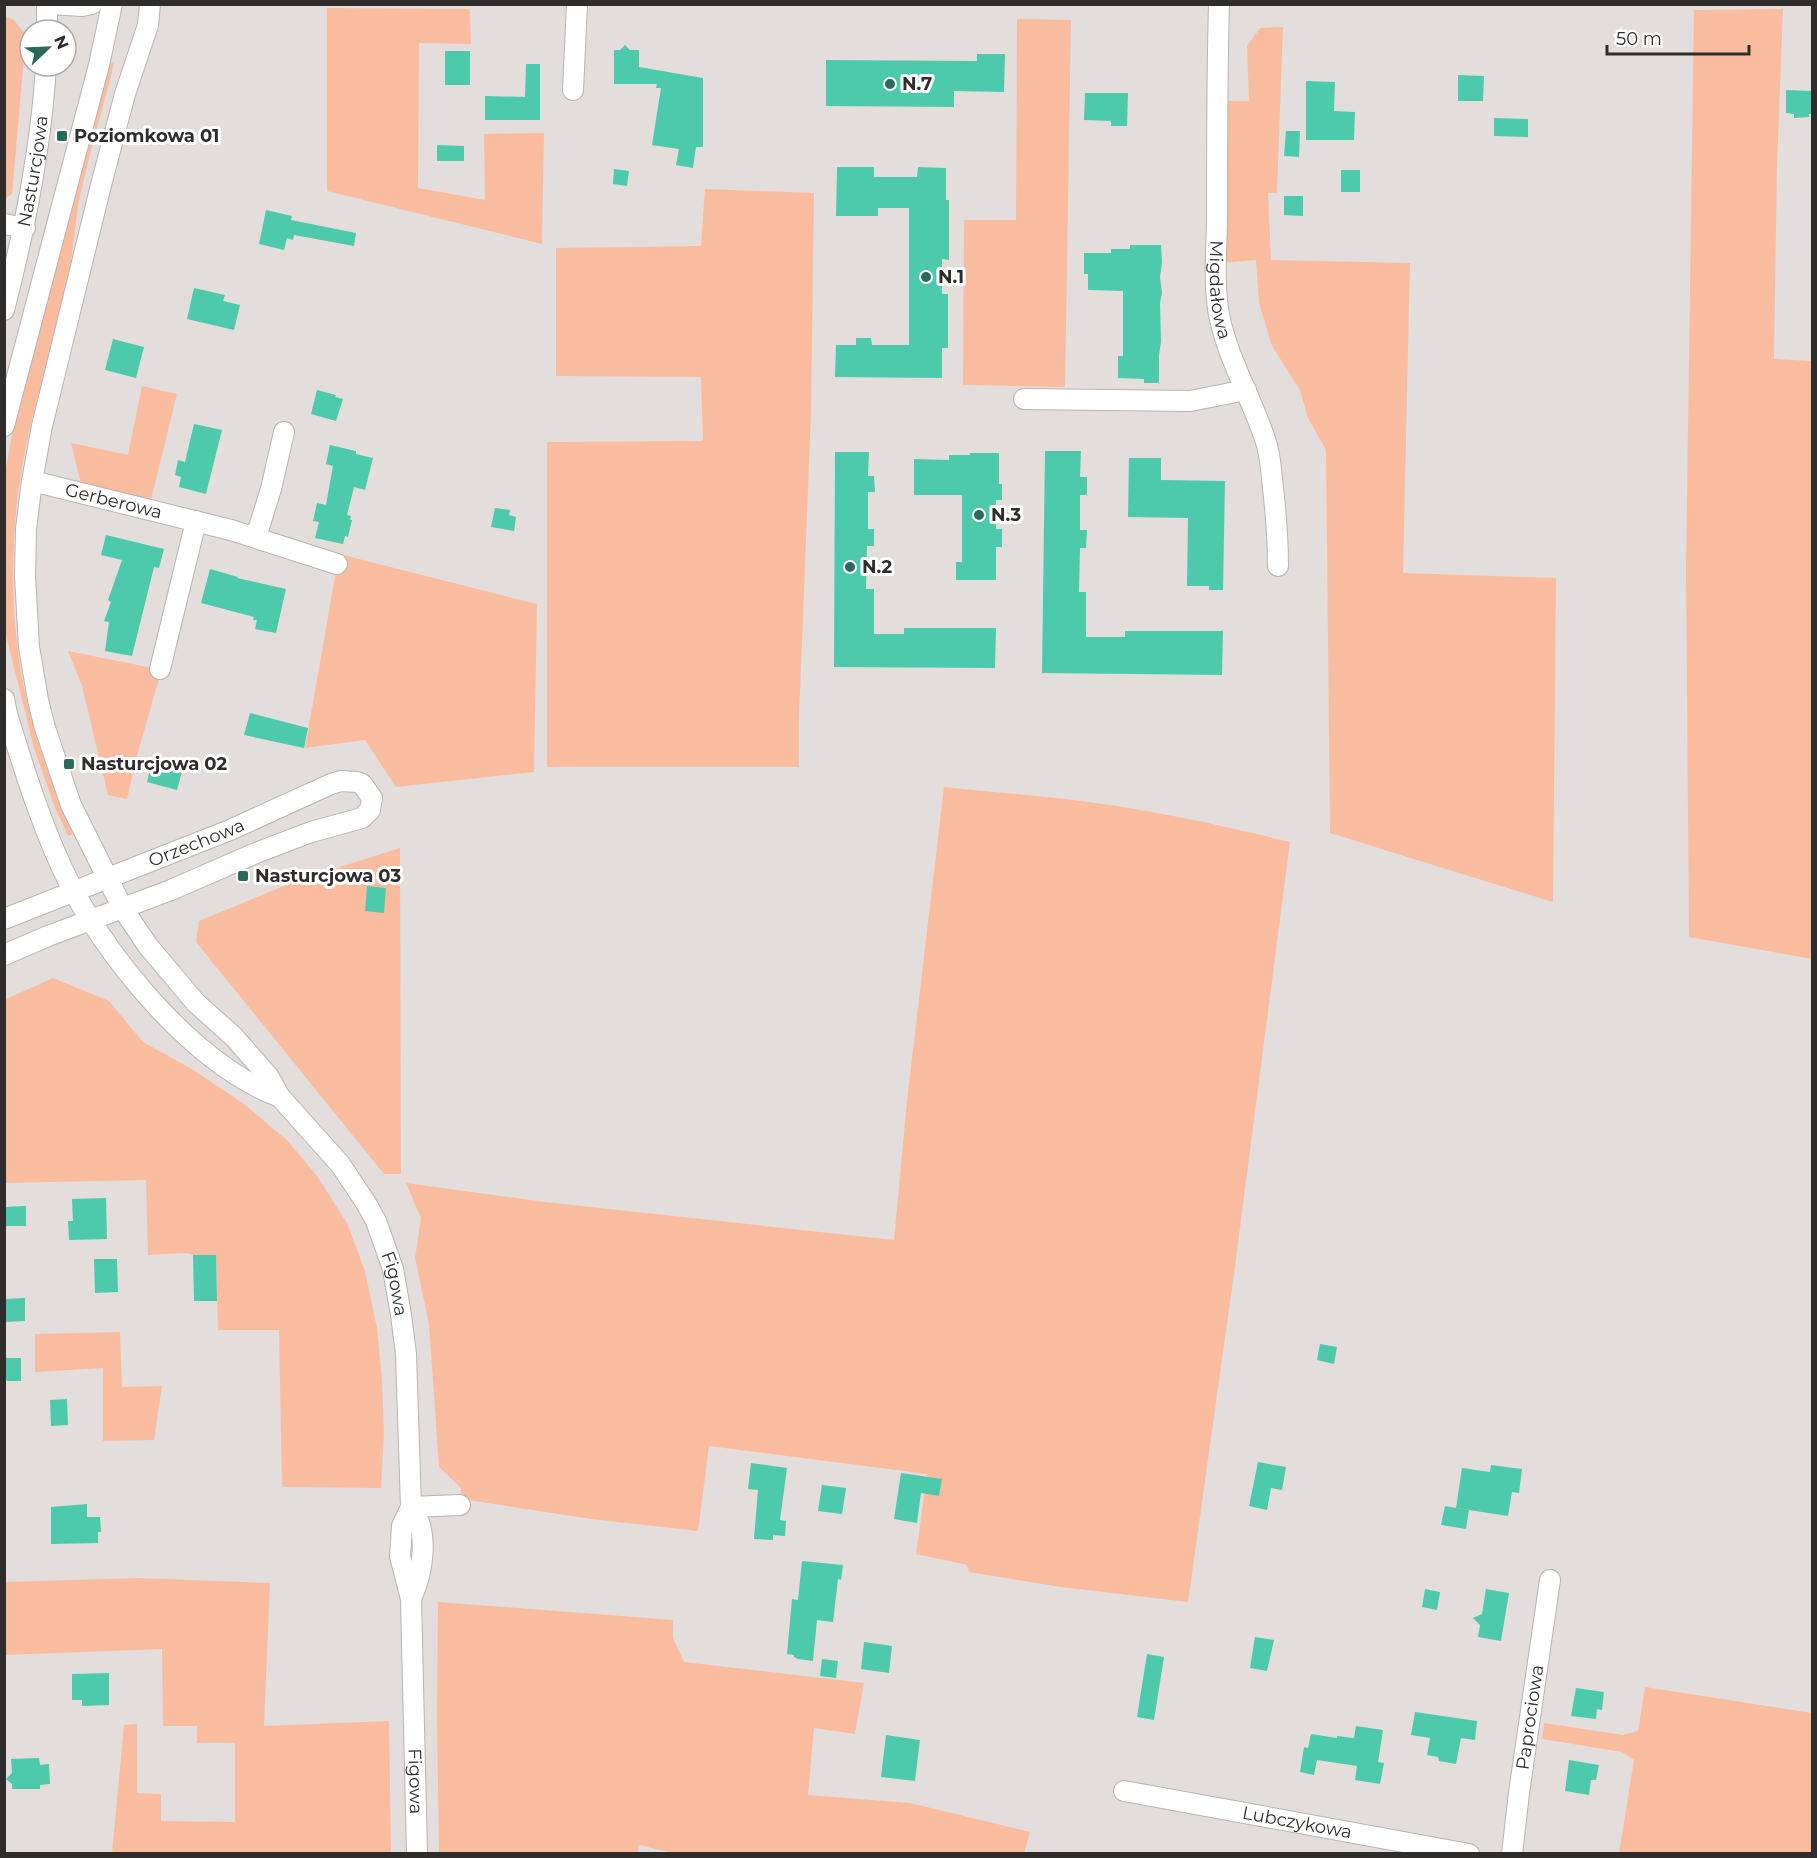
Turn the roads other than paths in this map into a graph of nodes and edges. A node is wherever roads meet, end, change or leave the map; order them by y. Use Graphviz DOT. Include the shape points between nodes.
graph roads {
  1 [pos="49,4"];
  2 [pos="92,4"];
  3 [pos="112,4"];
  4 [pos="150,4"];
  5 [pos="578,4"];
  6 [pos="1219,4"];
  7 [pos="45,78"];
  8 [pos="573,90"];
  9 [pos="4,224"];
  10 [pos="25,228"];
  11 [pos="4,310"];
  12 [pos="1246,390"];
  13 [pos="1024,399"];
  14 [pos="4,426"];
  15 [pos="284,432"];
  16 [pos="32,481"];
  17 [pos="196,521"];
  18 [pos="256,537"];
  19 [pos="337,564"];
  20 [pos="1278,566"];
  21 [pos="160,669"];
  22 [pos="4,699"];
  23 [pos="107,879"];
  24 [pos="74,892"];
  25 [pos="123,909"];
  26 [pos="4,919"];
  27 [pos="91,919"];
  28 [pos="4,955"];
  29 [pos="280,1097"];
  30 [pos="460,1505"];
  31 [pos="411,1507"];
  32 [pos="1550,1580"];
  33 [pos="1124,1791"];
  34 [pos="417,1854"];
  35 [pos="1470,1854"];
  36 [pos="1512,1854"];
  1 -- 2 [label="street"];
  3 -- 14 [label="street" via="94,88"];
  4 -- 16 [label="street, Figowa" via="148,25 101,185"];
  5 -- 8 [label="street"];
  6 -- 12 [label="street, Migdałowa" via="1217,300 1228,351"];
  7 -- 10 [label="street, Nasturcjowa"];
  9 -- 10 [label="street"];
  10 -- 11 [label="street, Nasturcjowa"];
  12 -- 13 [label="street" via="1190,401"];
  12 -- 20 [label="street, Migdałowa" via="1270,459"];
  15 -- 18 [label="street"];
  16 -- 17 [label="street, Gerberowa"];
  16 -- 23 [label="street, Figowa" via="25,592 38,700 71,805"];
  17 -- 18 [label="street, Gerberowa"];
  17 -- 21 [label="street"];
  18 -- 19 [label="street, Gerberowa"];
  22 -- 24 [label="street, Figowa" via="35,801"];
  23 -- 24 [label="street, Orzechowa"];
  23 -- 25 [label="street, Figowa"];
  23 -- 25 [label="street, Orzechowa" via="331,784 357,782 372,798 362,818 311,832"];
  24 -- 26 [label="street, Orzechowa"];
  24 -- 27 [label="street, Figowa"];
  25 -- 27 [label="street, Orzechowa"];
  25 -- 29 [label="street, Figowa" via="148,946 196,1003 234,1037 269,1077"];
  27 -- 28 [label="street, Orzechowa"];
  27 -- 29 [label="street, Figowa" via="136,982 197,1047 236,1074"];
  29 -- 31 [label="street, Figowa" via="340,1164 366,1203 385,1243 393,1269 406,1354"];
  30 -- 31 [label="street"];
  31 -- 34 [label="street, Figowa" via="402,1526 400,1556 411,1599"];
  32 -- 36 [label="street, Paprociowa"];
  33 -- 35 [label="street, Lubczykowa"];
}
